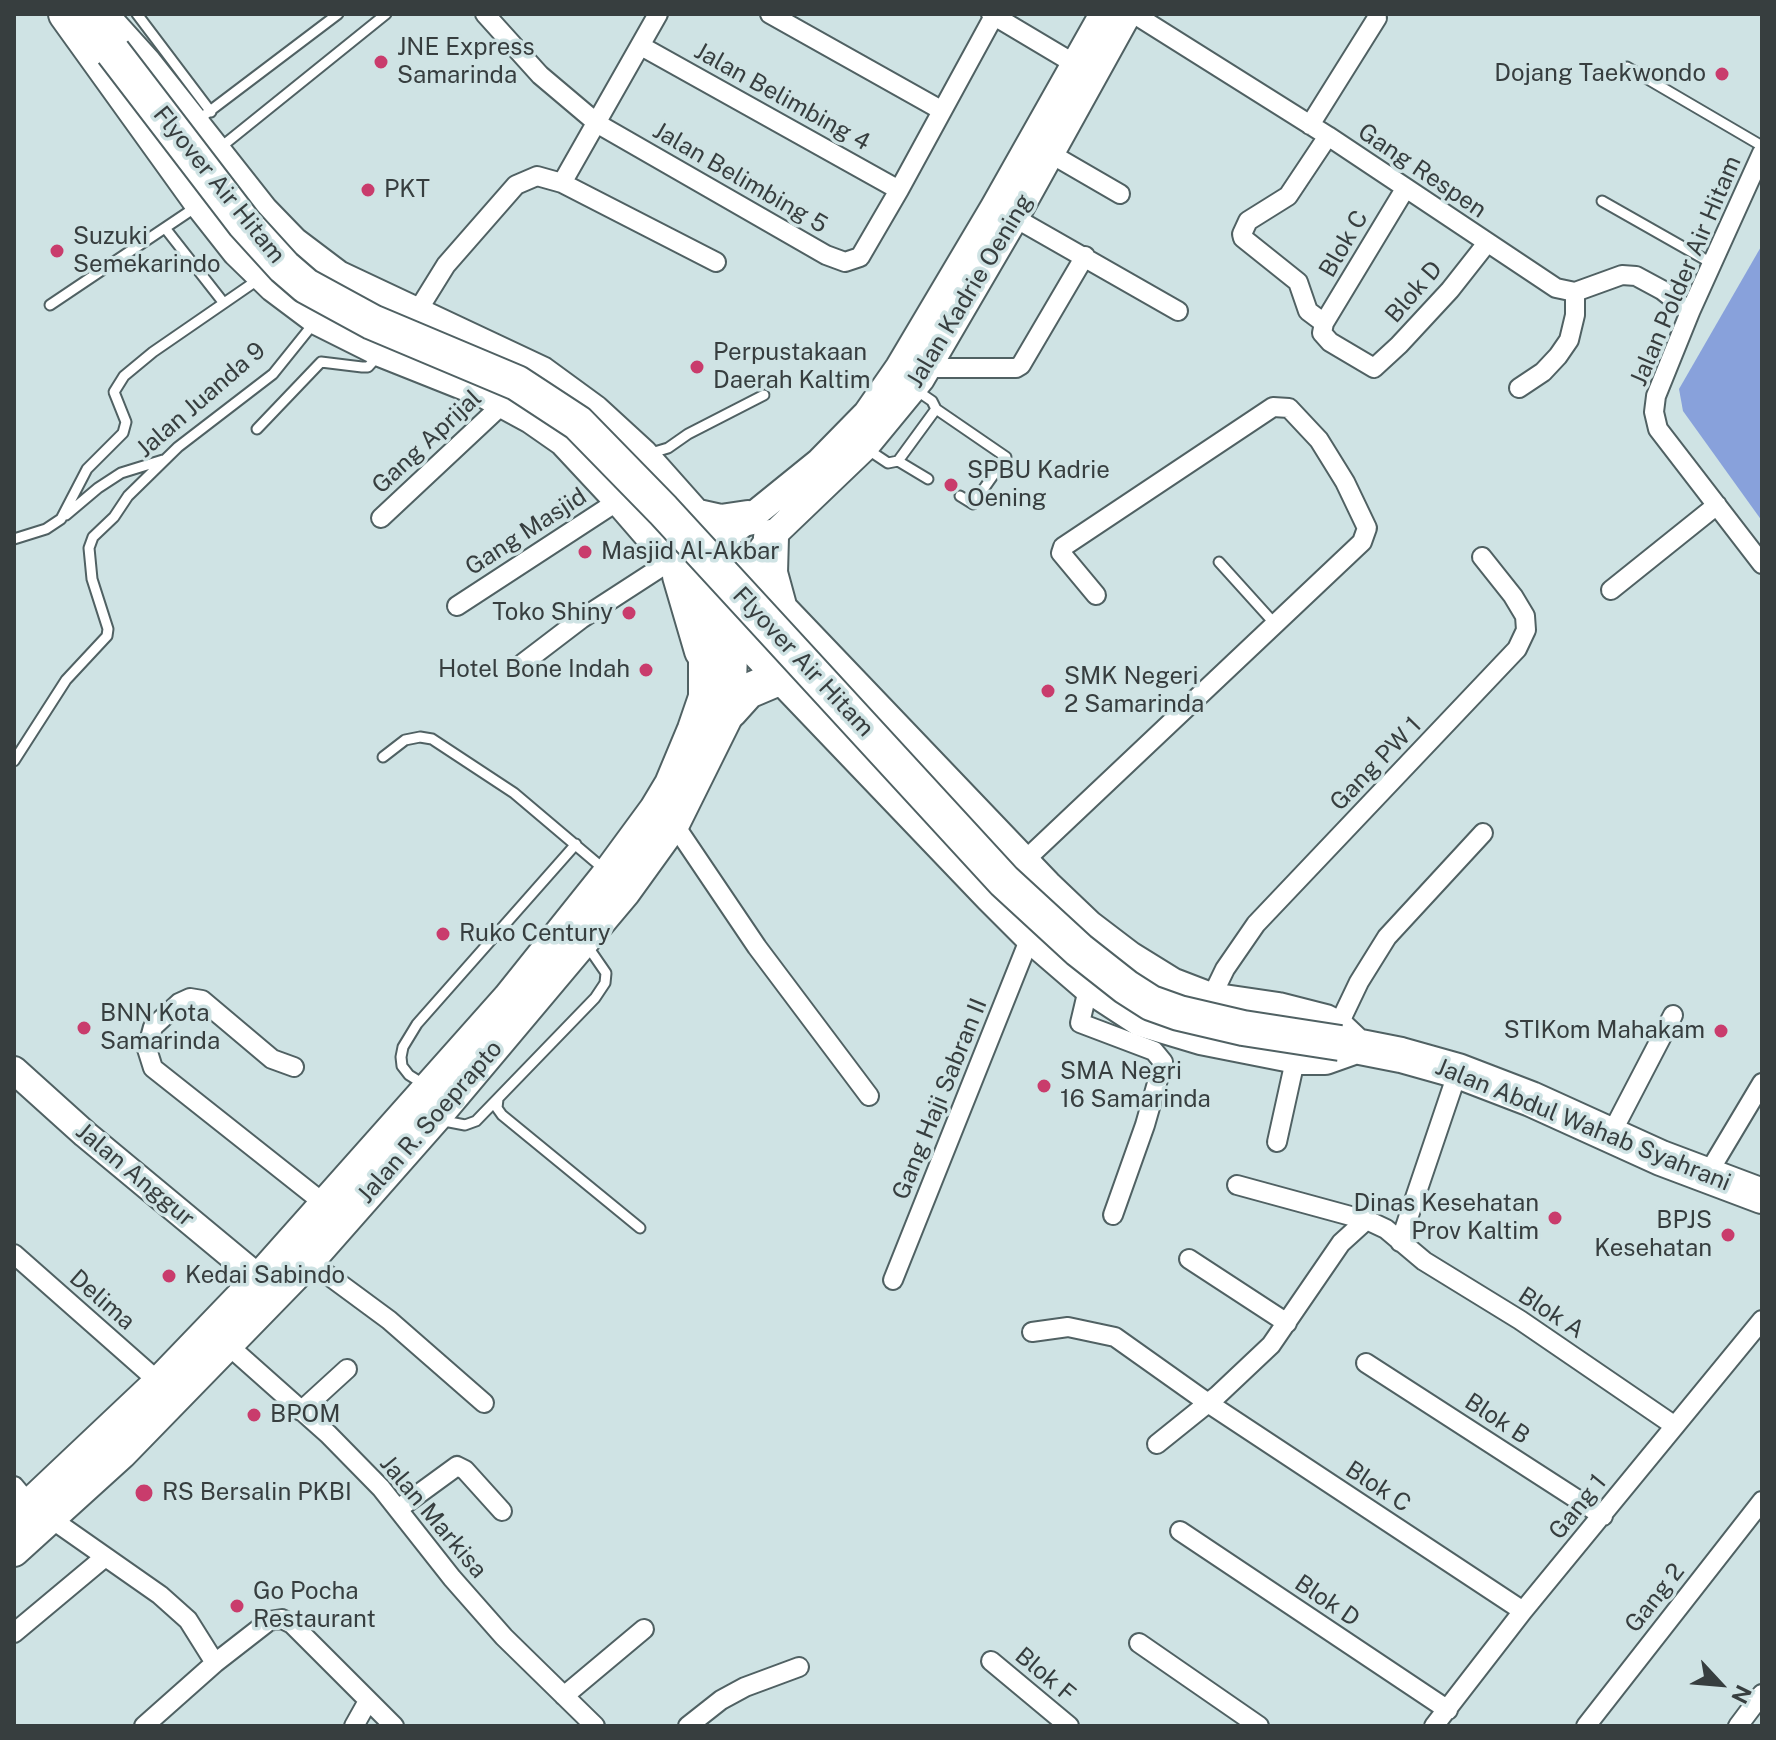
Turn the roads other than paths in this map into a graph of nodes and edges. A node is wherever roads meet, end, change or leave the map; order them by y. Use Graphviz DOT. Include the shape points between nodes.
graph roads {
  1 [pos="137,14"];
  2 [pos="338,14"];
  3 [pos="386,14"];
  4 [pos="485,14"];
  5 [pos="658,14"];
  6 [pos="770,14"];
  7 [pos="1103,14"];
  8 [pos="1131,14"];
  9 [pos="82,15"];
  10 [pos="994,15"];
  11 [pos="1377,18"];
  12 [pos="641,46"];
  13 [pos="1627,67"];
  14 [pos="1084,70"];
  15 [pos="941,110"];
  16 [pos="201,118"];
  17 [pos="598,124"];
  18 [pos="1310,125"];
  19 [pos="1328,136"];
  20 [pos="1762,146"];
  21 [pos="1762,153"];
  22 [pos="213,154"];
  23 [pos="1051,154"];
  24 [pos="562,183"];
  25 [pos="1405,189"];
  26 [pos="899,190"];
  27 [pos="1120,194"];
  28 [pos="1602,201"];
  29 [pos="202,203"];
  30 [pos="1015,218"];
  31 [pos="165,228"];
  32 [pos="1487,243"];
  33 [pos="1085,256"];
  34 [pos="716,262"];
  35 [pos="1713,264"];
  36 [pos="265,275"];
  37 [pos="1575,292"];
  38 [pos="223,302"];
  39 [pos="50,305"];
  40 [pos="1178,311"];
  41 [pos="1690,312"];
  42 [pos="415,315"];
  43 [pos="319,318"];
  44 [pos="1324,323"];
  45 [pos="383,350"];
  46 [pos="920,378"];
  47 [pos="1519,388"];
  48 [pos="764,395"];
  49 [pos="505,402"];
  50 [pos="936,409"];
  51 [pos="257,429"];
  52 [pos="865,447"];
  53 [pos="641,456"];
  54 [pos="166,459"];
  55 [pos="898,461"];
  56 [pos="928,479"];
  57 [pos="960,496"];
  58 [pos="621,499"];
  59 [pos="1717,505"];
  60 [pos="694,516"];
  61 [pos="381,518"];
  62 [pos="61,519"];
  63 [pos="760,527"];
  64 [pos="14,539"];
  65 [pos="720,545"];
  66 [pos="1482,557"];
  67 [pos="674,562"];
  68 [pos="1219,562"];
  69 [pos="1762,564"];
  70 [pos="745,573"];
  71 [pos="1611,590"];
  72 [pos="1096,595"];
  73 [pos="706,597"];
  74 [pos="457,606"];
  75 [pos="779,606"];
  76 [pos="1275,624"];
  77 [pos="733,625"];
  78 [pos="702,651"];
  79 [pos="522,664"];
  80 [pos="781,677"];
  81 [pos="730,711"];
  82 [pos="383,757"];
  83 [pos="14,761"];
  84 [pos="941,778"];
  85 [pos="909,810"];
  86 [pos="674,824"];
  87 [pos="1483,833"];
  88 [pos="576,844"];
  89 [pos="1022,863"];
  90 [pos="608,873"];
  91 [pos="1031,935"];
  92 [pos="584,941"];
  93 [pos="1089,985"];
  94 [pos="1210,1000"];
  95 [pos="1673,1015"];
  96 [pos="1344,1039"];
  97 [pos="1296,1056"];
  98 [pos="294,1067"];
  99 [pos="14,1070"];
  100 [pos="1458,1071"];
  101 [pos="1762,1083"];
  102 [pos="430,1088"];
  103 [pos="869,1096"];
  104 [pos="498,1099"];
  105 [pos="435,1118"];
  106 [pos="1610,1136"];
  107 [pos="1277,1142"];
  108 [pos="1707,1175"];
  109 [pos="1237,1185"];
  110 [pos="1762,1196"];
  111 [pos="326,1205"];
  112 [pos="1113,1215"];
  113 [pos="1369,1221"];
  114 [pos="640,1228"];
  115 [pos="1400,1242"];
  116 [pos="14,1254"];
  117 [pos="1189,1259"];
  118 [pos="309,1261"];
  119 [pos="893,1280"];
  120 [pos="268,1286"];
  121 [pos="1762,1320"];
  122 [pos="1287,1323"];
  123 [pos="1032,1332"];
  124 [pos="229,1346"];
  125 [pos="1366,1363"];
  126 [pos="347,1369"];
  127 [pos="159,1382"];
  128 [pos="484,1403"];
  129 [pos="1208,1403"];
  130 [pos="301,1411"];
  131 [pos="1675,1426"];
  132 [pos="1157,1444"];
  133 [pos="1762,1501"];
  134 [pos="27,1507"];
  135 [pos="398,1509"];
  136 [pos="502,1511"];
  137 [pos="1603,1516"];
  138 [pos="1180,1531"];
  139 [pos="14,1551"];
  140 [pos="105,1557"];
  141 [pos="1523,1611"];
  142 [pos="644,1629"];
  143 [pos="14,1633"];
  144 [pos="1139,1643"];
  145 [pos="991,1661"];
  146 [pos="215,1663"];
  147 [pos="799,1667"];
  148 [pos="1762,1694"];
  149 [pos="564,1696"];
  150 [pos="368,1701"];
  151 [pos="1448,1710"];
  152 [pos="144,1726"];
  153 [pos="354,1726"];
  154 [pos="394,1726"];
  155 [pos="595,1726"];
  156 [pos="688,1726"];
  157 [pos="1069,1726"];
  158 [pos="1259,1726"];
  159 [pos="1434,1726"];
  160 [pos="1586,1726"];
  161 [pos="1738,1726"];
  1 -- 16 [label="lane"];
  2 -- 16 [label="lane"];
  3 -- 22 [label="lane"];
  4 -- 17 [label="street, Jalan Belimbing 5" via="540,75"];
  5 -- 12 [label="street"];
  6 -- 15 [label="street"];
  7 -- 14 [label="main road, Jalan Kadrie Oening"];
  8 -- 14 [label="main road, Jalan Kadrie Oening"];
  8 -- 18 [label="street, Gang Respen"];
  9 -- 16 [label="highway, Jalan Abdul Wahab Syahrani"];
  9 -- 29 [label="highway, Jalan Abdul Wahab Syahrani"];
  9 -- 96 [label="highway, Flyover Air Hitam, bridge" via="284,267 306,286 372,322 517,383 578,423 1004,881 1091,959 1138,995 1179,1013 1243,1028"];
  10 -- 14 [label="street"];
  10 -- 15 [label="street"];
  11 -- 18 [label="street"];
  12 -- 17 [label="street"];
  12 -- 26 [label="street, Jalan Belimbing 4"];
  13 -- 20 [label="lane"];
  14 -- 23 [label="main road, Jalan Kadrie Oening"];
  14 -- 63 [label="main road, Jalan Kadrie Oening" via="867,413"];
  15 -- 26 [label="street"];
  16 -- 22 [label="highway, Jalan Abdul Wahab Syahrani"];
  17 -- 24 [label="street"];
  17 -- 26 [label="street, Jalan Belimbing 5" via="845,262 860,257"];
  18 -- 19 [label="street, Gang Respen"];
  19 -- 25 [label="street, Gang Respen"];
  19 -- 44 [label="street" via="1288,196 1248,221 1242,234 1298,282 1308,311"];
  21 -- 35 [label="street, Jalan Polder Air Hitam"];
  22 -- 42 [label="highway, Jalan Abdul Wahab Syahrani" via="292,244 337,278"];
  23 -- 27 [label="street"];
  23 -- 30 [label="main road, Jalan Kadrie Oening"];
  24 -- 34 [label="street"];
  24 -- 42 [label="street" via="537,176 516,185 446,265"];
  25 -- 32 [label="street, Gang Respen"];
  25 -- 44 [label="street, Blok C"];
  28 -- 35 [label="lane"];
  29 -- 31 [label="lane"];
  29 -- 36 [label="highway, Jalan Abdul Wahab Syahrani"];
  30 -- 33 [label="street"];
  30 -- 46 [label="main road, Jalan Kadrie Oening"];
  31 -- 38 [label="lane"];
  31 -- 39 [label="lane"];
  32 -- 37 [label="street, Gang Respen" via="1556,288"];
  32 -- 44 [label="street, Blok D" via="1450,290 1374,368 1323,337"];
  33 -- 40 [label="street"];
  33 -- 46 [label="street" via="1021,365"];
  35 -- 41 [label="street, Jalan Polder Air Hitam"];
  36 -- 38 [label="lane"];
  36 -- 43 [label="highway, Jalan Abdul Wahab Syahrani"];
  37 -- 41 [label="street" via="1622,275 1636,276"];
  37 -- 47 [label="street" via="1569,340 1551,364"];
  38 -- 62 [label="lane" via="116,385 126,428 87,469"];
  41 -- 59 [label="street, Jalan Polder Air Hitam" via="1654,412 1658,429"];
  42 -- 53 [label="highway, Jalan Abdul Wahab Syahrani" via="541,374"];
  43 -- 45 [label="highway, Jalan Abdul Wahab Syahrani"];
  43 -- 54 [label="lane, Jalan Juanda 9" via="273,374"];
  45 -- 49 [label="highway, Jalan Abdul Wahab Syahrani"];
  45 -- 51 [label="lane" via="368,367 321,362"];
  46 -- 50 [label="lane"];
  46 -- 52 [label="main road, Jalan Kadrie Oening"];
  48 -- 53 [label="lane" via="668,448"];
  49 -- 58 [label="highway, Jalan Abdul Wahab Syahrani" via="565,439"];
  49 -- 61 [label="street, Gang Aprijal"];
  50 -- 55 [label="lane"];
  50 -- 57 [label="lane" via="1006,457 973,504"];
  52 -- 55 [label="lane" via="888,463"];
  52 -- 63 [label="main road, Jalan Kadrie Oening"];
  53 -- 60 [label="highway, Jalan Abdul Wahab Syahrani"];
  54 -- 62 [label="lane" via="121,473"];
  54 -- 83 [label="lane, Jalan Juanda 9" via="90,542 92,579 107,636 66,680"];
  55 -- 56 [label="lane"];
  58 -- 67 [label="highway, Jalan Abdul Wahab Syahrani"];
  58 -- 74 [label="street, Gang Masjid"];
  59 -- 69 [label="street, Jalan Polder Air Hitam"];
  59 -- 71 [label="street"];
  60 -- 63 [label="highway"];
  60 -- 65 [label="highway, Jalan Abdul Wahab Syahrani"];
  62 -- 64 [label="lane"];
  63 -- 65 [label="main road"];
  63 -- 70 [label="main road"];
  63 -- 75 [label="highway"];
  65 -- 70 [label="highway, Jalan Abdul Wahab Syahrani"];
  65 -- 73 [label="main road, Jalan R. Soeprapto"];
  66 -- 94 [label="street, Gang PW 1" via="1525,616 1526,630 1517,649 1256,924"];
  67 -- 73 [label="highway, Jalan Abdul Wahab Syahrani"];
  67 -- 78 [label="highway"];
  67 -- 79 [label="street" via="581,619"];
  68 -- 76 [label="lane"];
  70 -- 75 [label="highway, Jalan Abdul Wahab Syahrani"];
  70 -- 77 [label="main road, Jalan R. Soeprapto"];
  72 -- 76 [label="street" via="1061,553 1063,547 1273,407 1282,406 1319,440 1367,528 1362,542"];
  73 -- 77 [label="highway, Jalan Abdul Wahab Syahrani"];
  73 -- 78 [label="main road, Jalan R. Soeprapto"];
  75 -- 84 [label="highway, Jalan Abdul Wahab Syahrani" via="915,742"];
  76 -- 89 [label="street"];
  77 -- 80 [label="highway, Jalan Abdul Wahab Syahrani"];
  77 -- 81 [label="main road, Jalan R. Soeprapto"];
  78 -- 90 [label="main road, Jalan R. Soeprapto" via="704,697 670,784"];
  80 -- 81 [label="highway" via="748,691"];
  80 -- 85 [label="highway, Jalan Abdul Wahab Syahrani"];
  81 -- 86 [label="main road, Jalan R. Soeprapto"];
  82 -- 88 [label="lane" via="405,740 432,739 514,793"];
  84 -- 85 [label="highway"];
  84 -- 89 [label="highway, Jalan Abdul Wahab Syahrani" via="977,807"];
  85 -- 91 [label="highway, Jalan Abdul Wahab Syahrani"];
  86 -- 92 [label="main road, Jalan R. Soeprapto"];
  86 -- 103 [label="street" via="757,947"];
  87 -- 96 [label="street" via="1387,937 1359,982"];
  88 -- 90 [label="lane"];
  88 -- 102 [label="lane" via="417,1024 403,1047 402,1066"];
  89 -- 94 [label="highway, Jalan Abdul Wahab Syahrani" via="1087,927 1129,959 1171,985"];
  90 -- 102 [label="main road, Jalan R. Soeprapto"];
  91 -- 93 [label="highway, Jalan Abdul Wahab Syahrani"];
  91 -- 119 [label="street, Gang Haji Sabran II"];
  92 -- 104 [label="lane" via="603,966 605,983"];
  92 -- 105 [label="main road, Jalan R. Soeprapto"];
  93 -- 97 [label="highway, Jalan Abdul Wahab Syahrani" via="1141,1019"];
  93 -- 112 [label="street" via="1080,1023 1154,1051 1163,1062"];
  94 -- 96 [label="highway, Jalan Abdul Wahab Syahrani" via="1325,1022"];
  95 -- 106 [label="street"];
  96 -- 97 [label="highway, Jalan Abdul Wahab Syahrani" via="1325,1057"];
  96 -- 100 [label="highway, Jalan Abdul Wahab Syahrani"];
  97 -- 107 [label="street"];
  98 -- 111 [label="street" via="272,1059 202,1000 190,998 153,1027 147,1049 153,1068"];
  99 -- 120 [label="main road, Jalan Anggur"];
  100 -- 106 [label="highway, Jalan Abdul Wahab Syahrani"];
  100 -- 115 [label="street"];
  101 -- 108 [label="street"];
  102 -- 111 [label="main road, Jalan R. Soeprapto"];
  104 -- 105 [label="lane" via="465,1125"];
  104 -- 114 [label="lane" via="502,1115"];
  105 -- 118 [label="main road, Jalan R. Soeprapto"];
  106 -- 108 [label="highway, Jalan Abdul Wahab Syahrani"];
  108 -- 110 [label="highway, Jalan Abdul Wahab Syahrani"];
  109 -- 113 [label="street, Blok A"];
  111 -- 120 [label="main road, Jalan R. Soeprapto"];
  113 -- 115 [label="street, Blok A"];
  113 -- 122 [label="street" via="1341,1243"];
  115 -- 131 [label="street, Blok A"];
  116 -- 127 [label="street, Delima"];
  117 -- 122 [label="street"];
  118 -- 120 [label="main road, Jalan R. Soeprapto"];
  118 -- 128 [label="street" via="399,1328"];
  120 -- 124 [label="main road, Jalan R. Soeprapto"];
  120 -- 127 [label="main road, Jalan R. Soeprapto"];
  121 -- 131 [label="street, Gang 1"];
  122 -- 129 [label="street"];
  123 -- 129 [label="street, Blok C" via="1068,1327 1115,1337"];
  124 -- 130 [label="street, Jalan Markisa"];
  124 -- 134 [label="main road, Jalan R. Soeprapto" via="121,1454"];
  125 -- 137 [label="street, Blok B"];
  126 -- 130 [label="street"];
  127 -- 134 [label="main road, Jalan R. Soeprapto"];
  129 -- 132 [label="street"];
  129 -- 141 [label="street, Blok C"];
  130 -- 135 [label="street, Jalan Markisa"];
  131 -- 137 [label="street, Gang 1"];
  133 -- 160 [label="street, Gang 2"];
  134 -- 139 [label="main road, Jalan R. Soeprapto"];
  134 -- 140 [label="street"];
  135 -- 136 [label="street" via="457,1466"];
  135 -- 149 [label="street, Jalan Markisa" via="504,1637"];
  137 -- 141 [label="street, Gang 1"];
  138 -- 151 [label="street, Blok D"];
  140 -- 143 [label="street"];
  140 -- 146 [label="street" via="188,1620"];
  141 -- 151 [label="street, Gang 1"];
  142 -- 149 [label="street"];
  144 -- 158 [label="street"];
  145 -- 157 [label="street, Blok F"];
  146 -- 150 [label="street" via="269,1621 282,1619"];
  146 -- 152 [label="street"];
  147 -- 156 [label="street" via="745,1687"];
  148 -- 161 [label="street"];
  149 -- 155 [label="street, Jalan Markisa"];
  150 -- 153 [label="street"];
  150 -- 154 [label="street"];
  151 -- 159 [label="street, Gang 1"];
}
